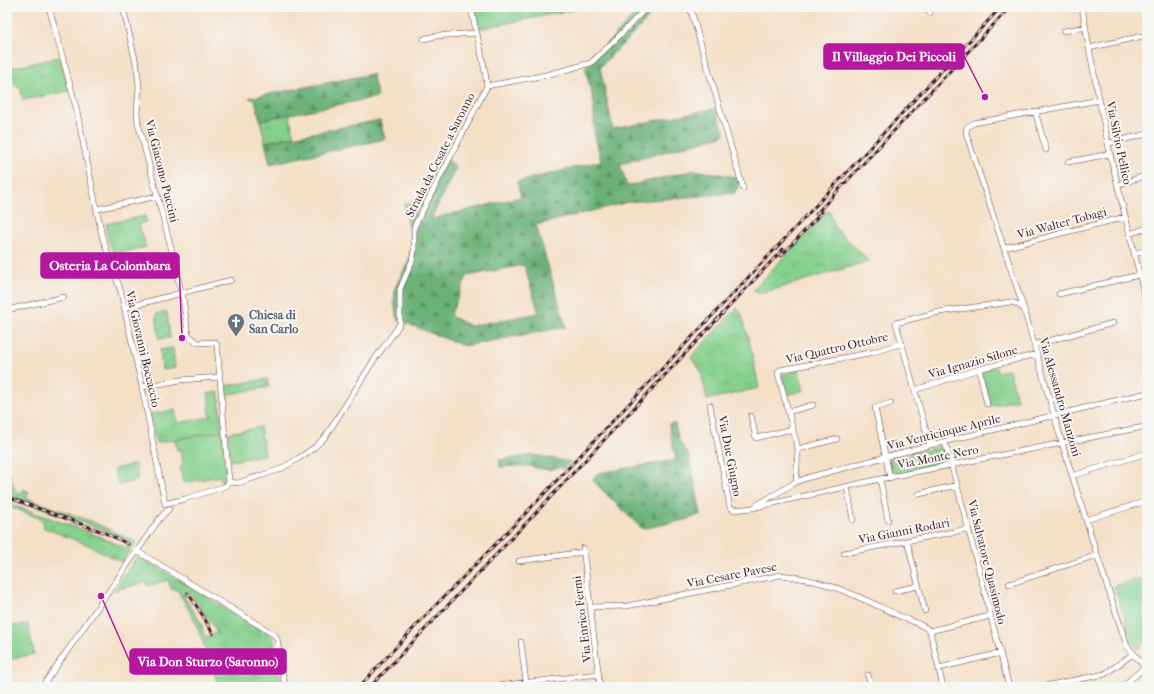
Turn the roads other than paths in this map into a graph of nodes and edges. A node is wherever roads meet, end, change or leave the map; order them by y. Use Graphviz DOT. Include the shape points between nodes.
graph roads {
  1 [pos="49,7"];
  2 [pos="123,7"];
  3 [pos="471,7"];
  4 [pos="647,7"];
  5 [pos="690,7"];
  6 [pos="928,7"];
  7 [pos="1082,7"];
  8 [pos="930,13"];
  9 [pos="1086,26"];
  10 [pos="1064,31"];
  11 [pos="476,33"];
  12 [pos="1147,35"];
  13 [pos="424,39"];
  14 [pos="1089,48"];
  15 [pos="487,86"];
  16 [pos="1099,100"];
  17 [pos="1035,111"];
  18 [pos="1147,134"];
  19 [pos="1109,143"];
  20 [pos="1046,150"];
  21 [pos="1110,154"];
  22 [pos="1068,162"];
  23 [pos="1147,175"];
  24 [pos="1118,185"];
  25 [pos="743,188"];
  26 [pos="158,196"];
  27 [pos="97,208"];
  28 [pos="1125,216"];
  29 [pos="1147,228"];
  30 [pos="1130,234"];
  31 [pos="1004,248"];
  32 [pos="1147,250"];
  33 [pos="1134,254"];
  34 [pos="1139,275"];
  35 [pos="231,280"];
  36 [pos="1145,287"];
  37 [pos="181,292"];
  38 [pos="1059,294"];
  39 [pos="64,298"];
  40 [pos="1147,305"];
  41 [pos="124,308"];
  42 [pos="1024,309"];
  43 [pos="7,310"];
  44 [pos="1113,323"];
  45 [pos="902,343"];
  46 [pos="1034,345"];
  47 [pos="1037,354"];
  48 [pos="979,369"];
  49 [pos="219,377"];
  50 [pos="142,387"];
  51 [pos="915,390"];
  52 [pos="1147,393"];
  53 [pos="891,403"];
  54 [pos="987,404"];
  55 [pos="710,405"];
  56 [pos="813,406"];
  57 [pos="788,412"];
  58 [pos="1054,415"];
  59 [pos="751,416"];
  60 [pos="1147,427"];
  61 [pos="792,429"];
  62 [pos="837,438"];
  63 [pos="945,442"];
  64 [pos="1062,443"];
  65 [pos="930,445"];
  66 [pos="798,449"];
  67 [pos="1147,453"];
  68 [pos="885,457"];
  69 [pos="951,465"];
  70 [pos="1072,476"];
  71 [pos="890,478"];
  72 [pos="880,479"];
  73 [pos="229,482"];
  74 [pos="796,482"];
  75 [pos="957,485"];
  76 [pos="848,487"];
  77 [pos="919,494"];
  78 [pos="1147,501"];
  79 [pos="167,505"];
  80 [pos="752,508"];
  81 [pos="734,510"];
  82 [pos="854,520"];
  83 [pos="888,520"];
  84 [pos="1086,520"];
  85 [pos="968,529"];
  86 [pos="908,541"];
  87 [pos="137,551"];
  88 [pos="844,554"];
  89 [pos="1097,555"];
  90 [pos="519,560"];
  91 [pos="1009,584"];
  92 [pos="918,586"];
  93 [pos="894,591"];
  94 [pos="591,607"];
  95 [pos="925,611"];
  96 [pos="990,616"];
  97 [pos="930,631"];
  98 [pos="522,642"];
  99 [pos="1000,653"];
  100 [pos="1133,654"];
  101 [pos="1146,666"];
  102 [pos="939,668"];
  103 [pos="599,674"];
  104 [pos="868,675"];
  105 [pos="526,682"];
  106 [pos="42,687"];
  107 [pos="285,687"];
  108 [pos="488,687"];
  109 [pos="600,687"];
  110 [pos="871,687"];
  111 [pos="943,687"];
  112 [pos="1009,687"];
  113 [pos="1041,687"];
  114 [pos="1122,687"];
  1 -- 27 [label="street, Via Giovanni Boccaccio" via="76,107"];
  2 -- 26 [label="street, Via Giacomo Puccini" via="139,82 138,123"];
  3 -- 11 [label="street"];
  4 -- 15 [label="street, Strada da Cesate a Saronno" via="591,63"];
  5 -- 25 [label="street"];
  6 -- 8 [label="street"];
  7 -- 9 [label="street, Via Silvio Pellico"];
  9 -- 10 [label="street"];
  9 -- 14 [label="street, Via Silvio Pellico"];
  11 -- 13 [label="street"];
  11 -- 15 [label="street" via="485,66"];
  12 -- 14 [label="street"];
  14 -- 16 [label="street, Via Silvio Pellico"];
  15 -- 73 [label="street, Strada da Cesate a Saronno" via="414,226 414,251 400,290 398,326 321,441 281,469 238,483"];
  16 -- 17 [label="street"];
  16 -- 19 [label="street, Via Silvio Pellico"];
  17 -- 20 [label="street"];
  17 -- 31 [label="street, Via Alessandro Manzoni" via="974,123 967,127 967,137"];
  18 -- 19 [label="street"];
  19 -- 21 [label="street, Via Silvio Pellico"];
  21 -- 22 [label="street"];
  21 -- 24 [label="street, Via Silvio Pellico"];
  23 -- 24 [label="street"];
  24 -- 28 [label="street, Via Silvio Pellico"];
  26 -- 27 [label="street"];
  26 -- 37 [label="street, Via Giacomo Puccini"];
  27 -- 41 [label="street, Via Giovanni Boccaccio" via="104,242"];
  28 -- 30 [label="street, Via Silvio Pellico"];
  28 -- 31 [label="street, Via Walter Tobagi"];
  29 -- 30 [label="street"];
  30 -- 33 [label="street, Via Silvio Pellico"];
  31 -- 42 [label="street, Via Alessandro Manzoni"];
  32 -- 33 [label="street"];
  33 -- 34 [label="street, Via Silvio Pellico"];
  34 -- 36 [label="street, Via Silvio Pellico"];
  34 -- 38 [label="street"];
  35 -- 37 [label="street"];
  36 -- 40 [label="street, Via Silvio Pellico"];
  37 -- 41 [label="street"];
  37 -- 49 [label="street, Via Giacomo Puccini" via="188,335 198,343 216,343"];
  39 -- 43 [label="street"];
  41 -- 50 [label="street, Via Giovanni Boccaccio"];
  42 -- 45 [label="street" via="1011,302 939,312 896,323"];
  42 -- 46 [label="street, Via Alessandro Manzoni"];
  44 -- 46 [label="street"];
  45 -- 51 [label="street"];
  45 -- 57 [label="street, Via Quattro Ottobre" via="874,352 780,370 778,373"];
  46 -- 47 [label="street, Via Alessandro Manzoni"];
  47 -- 48 [label="street, Via Ignazio Silone"];
  47 -- 58 [label="street, Via Alessandro Manzoni"];
  48 -- 51 [label="street, Via Ignazio Silone"];
  48 -- 54 [label="street"];
  49 -- 50 [label="street" via="180,380"];
  49 -- 73 [label="street"];
  50 -- 79 [label="street, Via Giovanni Boccaccio" via="163,496"];
  51 -- 65 [label="street"];
  52 -- 58 [label="street, Via Venticinque Aprile"];
  53 -- 68 [label="street" via="875,408"];
  55 -- 81 [label="street, Via Due Giugno" via="730,507"];
  56 -- 57 [label="street"];
  57 -- 61 [label="street"];
  58 -- 63 [label="street, Via Venticinque Aprile"];
  58 -- 64 [label="street, Via Alessandro Manzoni"];
  59 -- 61 [label="street" via="756,438"];
  60 -- 64 [label="street, Via Monte Nero"];
  61 -- 66 [label="street"];
  62 -- 66 [label="street"];
  63 -- 65 [label="street, Via Venticinque Aprile"];
  63 -- 69 [label="street, Via Salvatore Quasimodo"];
  64 -- 69 [label="street, Via Monte Nero"];
  64 -- 70 [label="street, Via Alessandro Manzoni"];
  65 -- 68 [label="street, Via Venticinque Aprile"];
  66 -- 74 [label="street"];
  67 -- 70 [label="street"];
  68 -- 71 [label="street"];
  68 -- 74 [label="street, Via Venticinque Aprile"];
  69 -- 71 [label="street, Via Monte Nero"];
  69 -- 75 [label="street, Via Salvatore Quasimodo"];
  70 -- 84 [label="street, Via Alessandro Manzoni"];
  71 -- 72 [label="street, Via Monte Nero"];
  72 -- 76 [label="street, Via Monte Nero"];
  72 -- 83 [label="street"];
  73 -- 79 [label="street, Strada da Cesate a Saronno" via="226,486"];
  74 -- 80 [label="street, Via Venticinque Aprile"];
  75 -- 77 [label="street"];
  75 -- 85 [label="street, Via Salvatore Quasimodo"];
  76 -- 80 [label="street, Via Monte Nero"];
  76 -- 82 [label="street"];
  78 -- 84 [label="street"];
  79 -- 87 [label="street, Strada da Cesate a Saronno"];
  80 -- 81 [label="street, Via Monte Nero"];
  84 -- 89 [label="street, Via Alessandro Manzoni"];
  85 -- 86 [label="street, Via Gianni Rodari"];
  85 -- 96 [label="street, Via Salvatore Quasimodo"];
  86 -- 88 [label="street, Via Gianni Rodari"];
  86 -- 92 [label="street"];
  87 -- 106 [label="street, Strada da Cesate a Saronno"];
  87 -- 107 [label="street" via="275,635"];
  89 -- 91 [label="street"];
  89 -- 100 [label="street, Via Alessandro Manzoni" via="1127,646"];
  90 -- 94 [label="street, Via Enrico Fermi" via="584,550"];
  92 -- 93 [label="street"];
  92 -- 95 [label="street"];
  94 -- 97 [label="street, Via Cesare Pavese" via="627,606 782,575 802,578 848,592 925,626"];
  94 -- 103 [label="street, Via Enrico Fermi"];
  96 -- 97 [label="street"];
  96 -- 99 [label="street, Via Salvatore Quasimodo"];
  97 -- 102 [label="street"];
  98 -- 105 [label="street"];
  99 -- 102 [label="street"];
  99 -- 112 [label="street, Via Salvatore Quasimodo"];
  100 -- 101 [label="street, Via Alessandro Manzoni"];
  100 -- 113 [label="street" via="1105,674"];
  101 -- 114 [label="street"];
  102 -- 111 [label="street"];
  103 -- 105 [label="street"];
  103 -- 109 [label="street, Via Enrico Fermi"];
  104 -- 110 [label="street"];
  105 -- 108 [label="street"];
}
